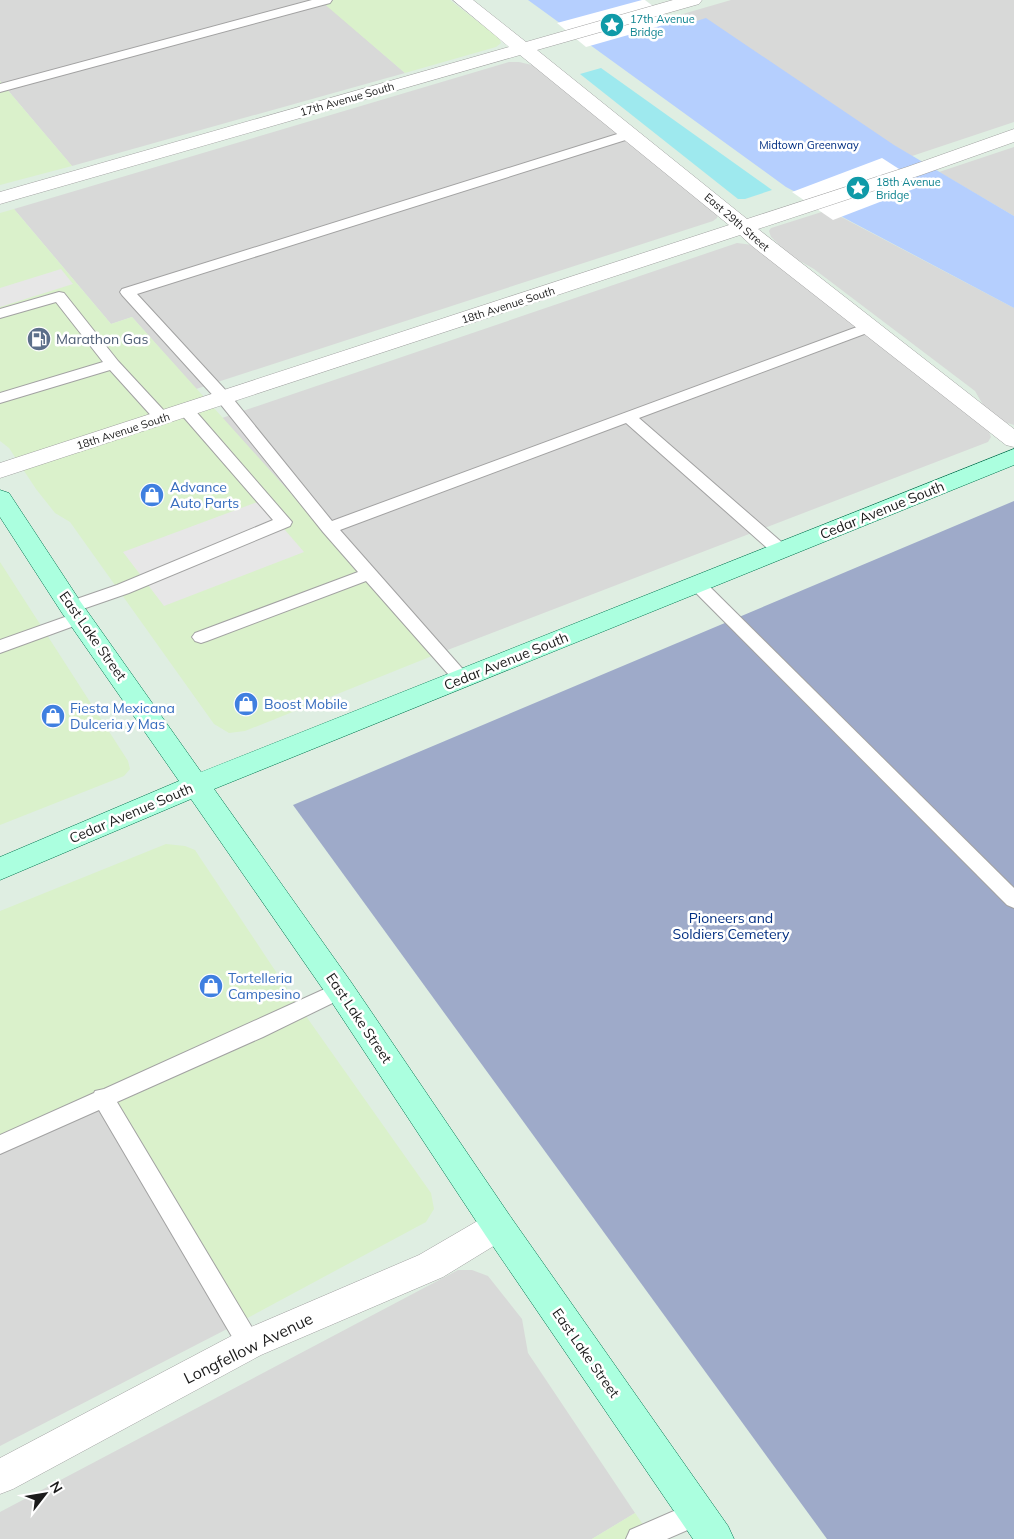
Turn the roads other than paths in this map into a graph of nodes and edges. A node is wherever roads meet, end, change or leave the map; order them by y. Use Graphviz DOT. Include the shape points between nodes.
graph roads {
  1 [pos="326,0"];
  2 [pos="462,0"];
  3 [pos="693,0"];
  4 [pos="524,49"];
  5 [pos="0,88"];
  6 [pos="630,134"];
  7 [pos="1012,138"];
  8 [pos="0,198"];
  9 [pos="742,227"];
  10 [pos="0,314"];
  11 [pos="870,327"];
  12 [pos="113,364"];
  13 [pos="0,398"];
  14 [pos="224,398"];
  15 [pos="186,410"];
  16 [pos="162,418"];
  17 [pos="629,418"];
  18 [pos="1014,440"];
  19 [pos="1014,456"];
  20 [pos="0,471"];
  21 [pos="0,498"];
  22 [pos="329,528"];
  23 [pos="780,550"];
  24 [pos="368,574"];
  25 [pos="696,583"];
  26 [pos="75,612"];
  27 [pos="201,637"];
  28 [pos="0,647"];
  29 [pos="462,679"];
  30 [pos="198,784"];
  31 [pos="0,869"];
  32 [pos="1014,900"];
  33 [pos="340,990"];
  34 [pos="103,1097"];
  35 [pos="0,1145"];
  36 [pos="498,1226"];
  37 [pos="249,1344"];
  38 [pos="0,1477"];
  39 [pos="706,1526"];
  40 [pos="639,1539"];
  1 -- 5 [label="lane"];
  2 -- 4 [label="street, East 29th Street"];
  3 -- 4 [label="street, 17th Avenue South"];
  4 -- 6 [label="street, East 29th Street"];
  4 -- 8 [label="street, 17th Avenue South"];
  6 -- 9 [label="street, East 29th Street"];
  6 -- 14 [label="lane" via="127,292"];
  7 -- 9 [label="street, 18th Avenue South"];
  9 -- 11 [label="street, East 29th Street"];
  9 -- 14 [label="street, 18th Avenue South"];
  10 -- 12 [label="lane" via="59,296"];
  11 -- 17 [label="lane"];
  11 -- 18 [label="street, East 29th Street"];
  12 -- 13 [label="lane"];
  12 -- 16 [label="lane"];
  14 -- 15 [label="street, 18th Avenue South"];
  14 -- 22 [label="lane"];
  15 -- 16 [label="street, 18th Avenue South"];
  15 -- 26 [label="lane" via="284,522"];
  16 -- 20 [label="street, 18th Avenue South"];
  17 -- 22 [label="lane"];
  17 -- 23 [label="lane"];
  19 -- 23 [label="main road, Cedar Avenue South"];
  21 -- 26 [label="main road, East Lake Street"];
  22 -- 24 [label="lane"];
  23 -- 25 [label="main road, Cedar Avenue South"];
  24 -- 27 [label="lane"];
  24 -- 29 [label="lane"];
  25 -- 29 [label="main road, Cedar Avenue South"];
  25 -- 32 [label="lane"];
  26 -- 28 [label="lane"];
  26 -- 30 [label="main road, East Lake Street"];
  29 -- 30 [label="main road, Cedar Avenue South"];
  30 -- 31 [label="main road, Cedar Avenue South"];
  30 -- 33 [label="main road, East Lake Street"];
  33 -- 34 [label="lane"];
  33 -- 36 [label="main road, East Lake Street"];
  34 -- 35 [label="lane"];
  34 -- 37 [label="lane"];
  36 -- 37 [label="street, Longfellow Avenue" via="431,1266"];
  36 -- 39 [label="main road, East Lake Street"];
  37 -- 38 [label="street, Longfellow Avenue"];
  39 -- 40 [label="lane"];
}
